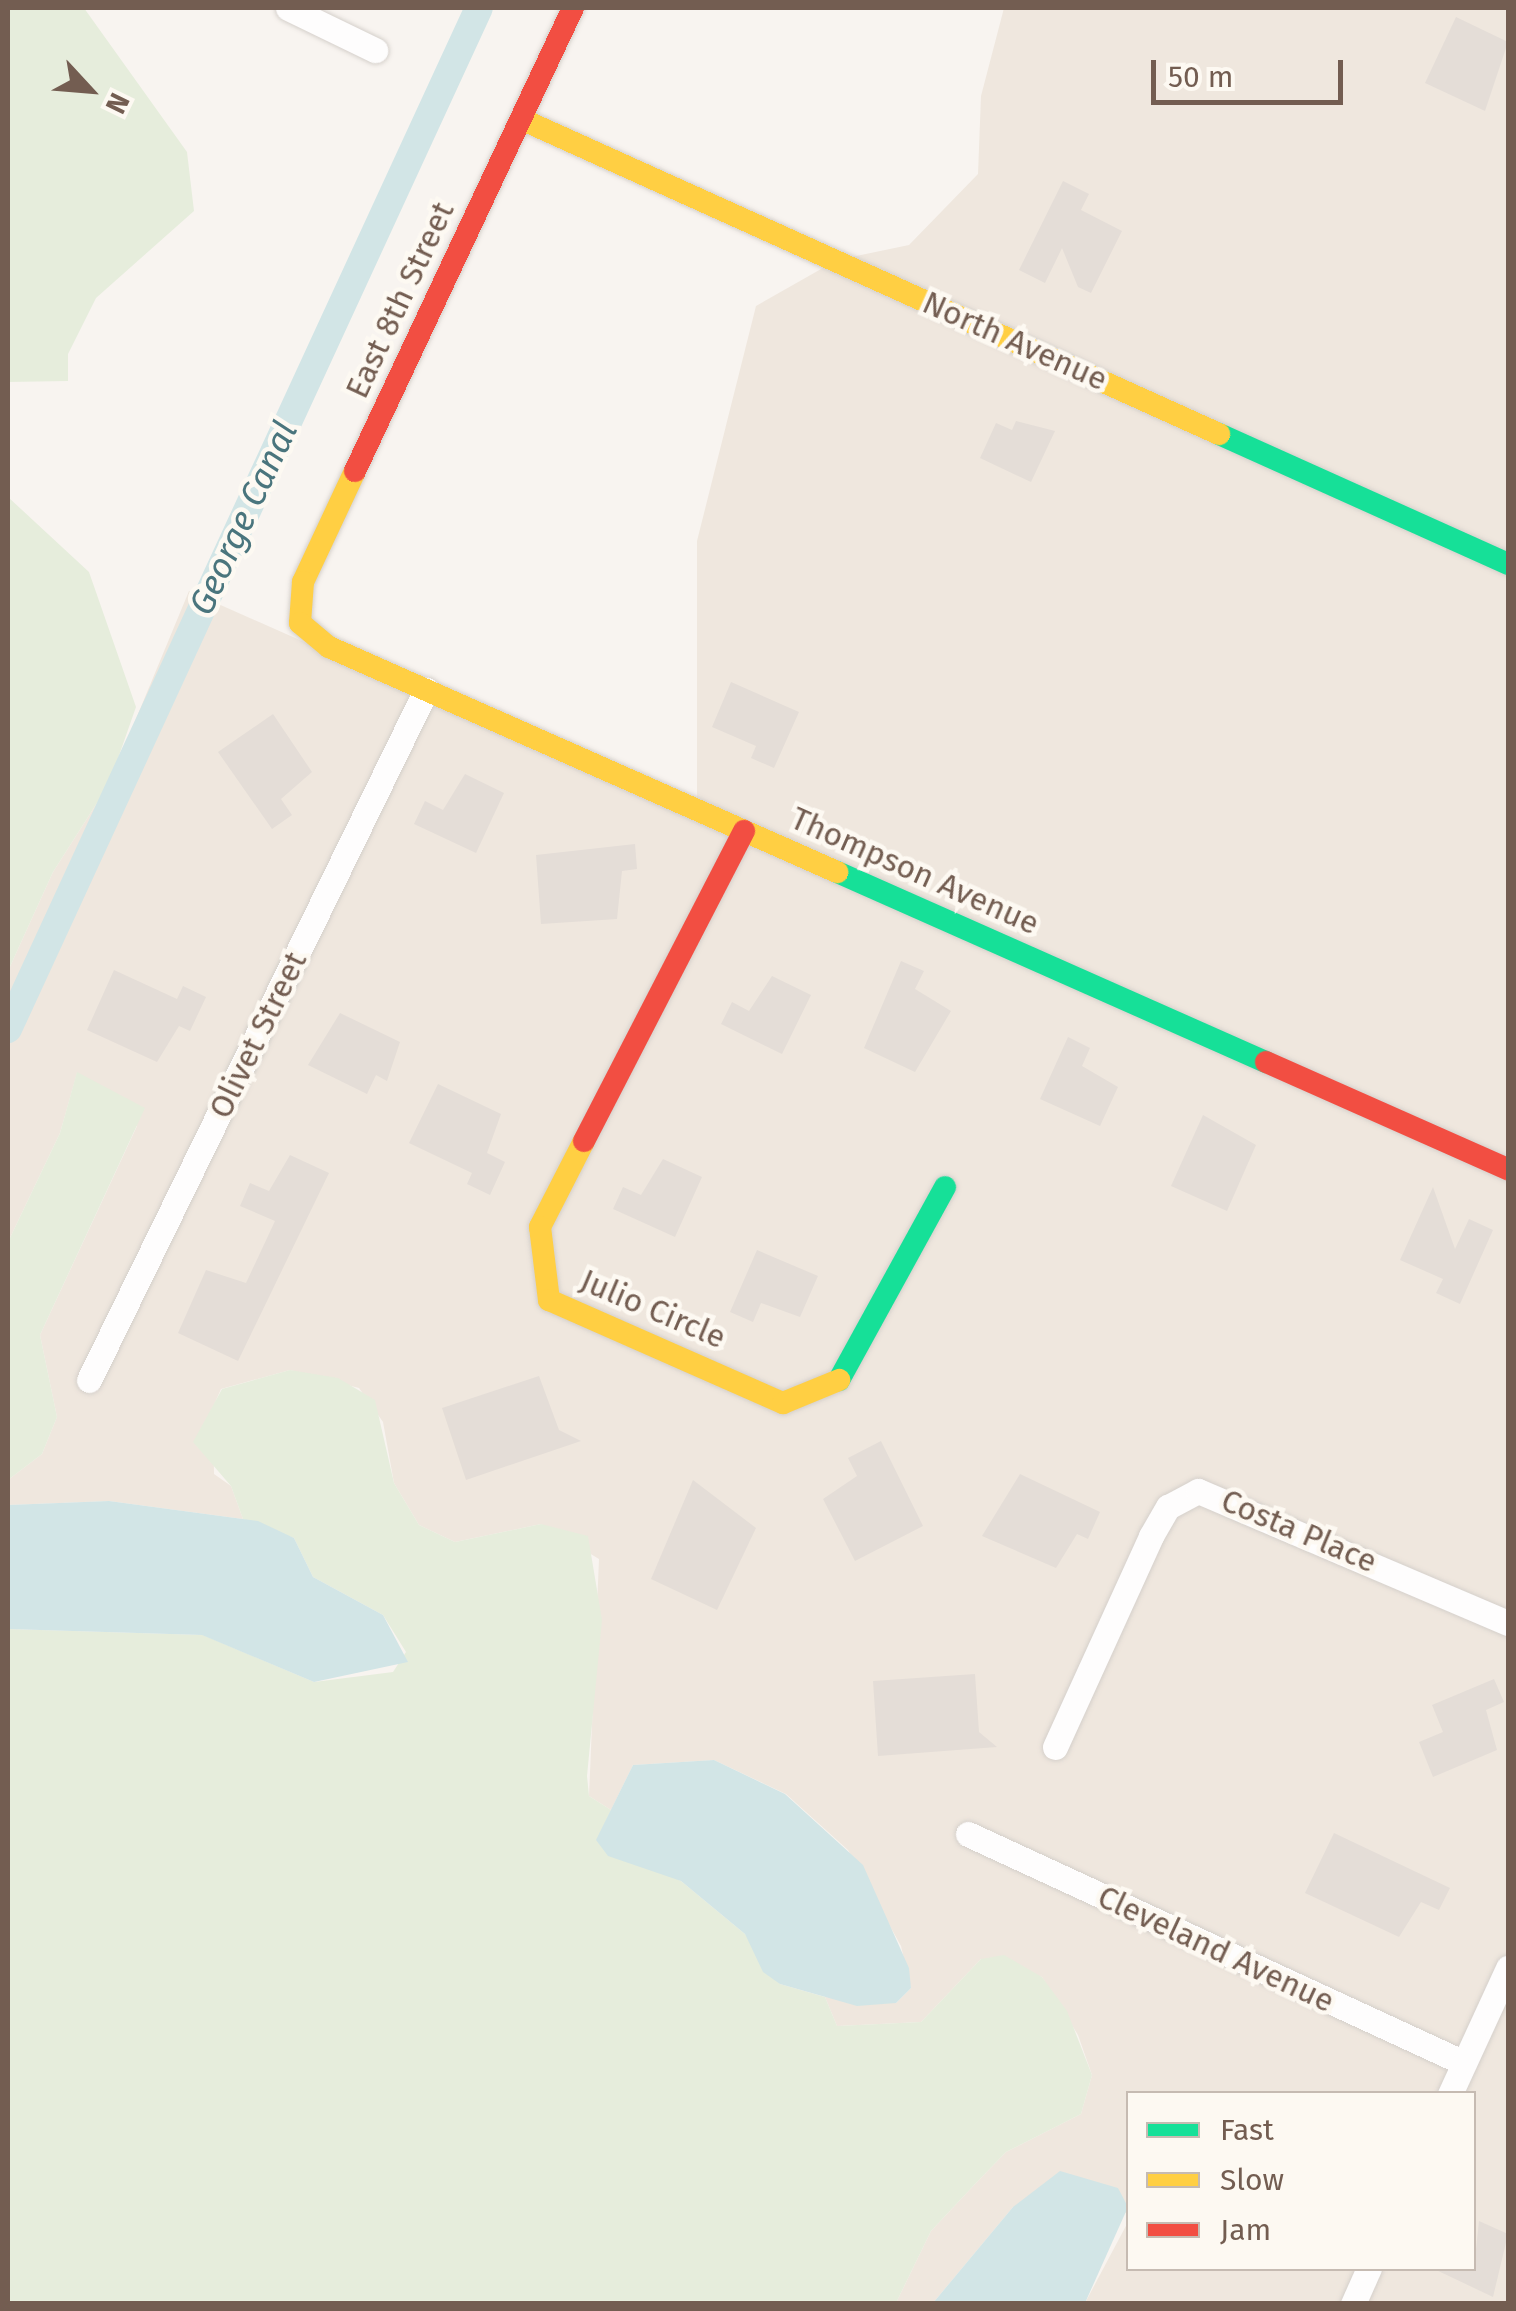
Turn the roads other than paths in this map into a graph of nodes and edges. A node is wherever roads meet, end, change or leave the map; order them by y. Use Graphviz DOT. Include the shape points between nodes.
graph roads {
  1 [pos="288,8"];
  2 [pos="573,8"];
  3 [pos="375,50"];
  4 [pos="522,119"];
  5 [pos="1508,564"];
  6 [pos="300,623"];
  7 [pos="426,690"];
  8 [pos="744,830"];
  9 [pos="1508,1169"];
  10 [pos="945,1188"];
  11 [pos="90,1380"];
  12 [pos="1508,1623"];
  13 [pos="1055,1747"];
  14 [pos="968,1834"];
  15 [pos="1508,1968"];
  16 [pos="1464,2063"];
  17 [pos="1451,2091"];
  18 [pos="1368,2271"];
  19 [pos="1353,2304"];
  1 -- 3 [label="street"];
  2 -- 4 [label="street, East 8th Street"];
  4 -- 5 [label="street, North Avenue"];
  4 -- 6 [label="street, East 8th Street" via="302,582"];
  6 -- 7 [label="street, Thompson Avenue" via="329,647"];
  7 -- 8 [label="street, Thompson Avenue"];
  7 -- 11 [label="street, Olivet Street"];
  8 -- 9 [label="street, Thompson Avenue"];
  8 -- 10 [label="street, Julio Circle" via="540,1227 549,1300 782,1402 837,1384"];
  12 -- 13 [label="street, Costa Place" via="1198,1491 1168,1507 1151,1536"];
  14 -- 16 [label="street, Cleveland Avenue"];
  15 -- 16 [label="street"];
  16 -- 17 [label="street"];
  18 -- 19 [label="street"];
}
